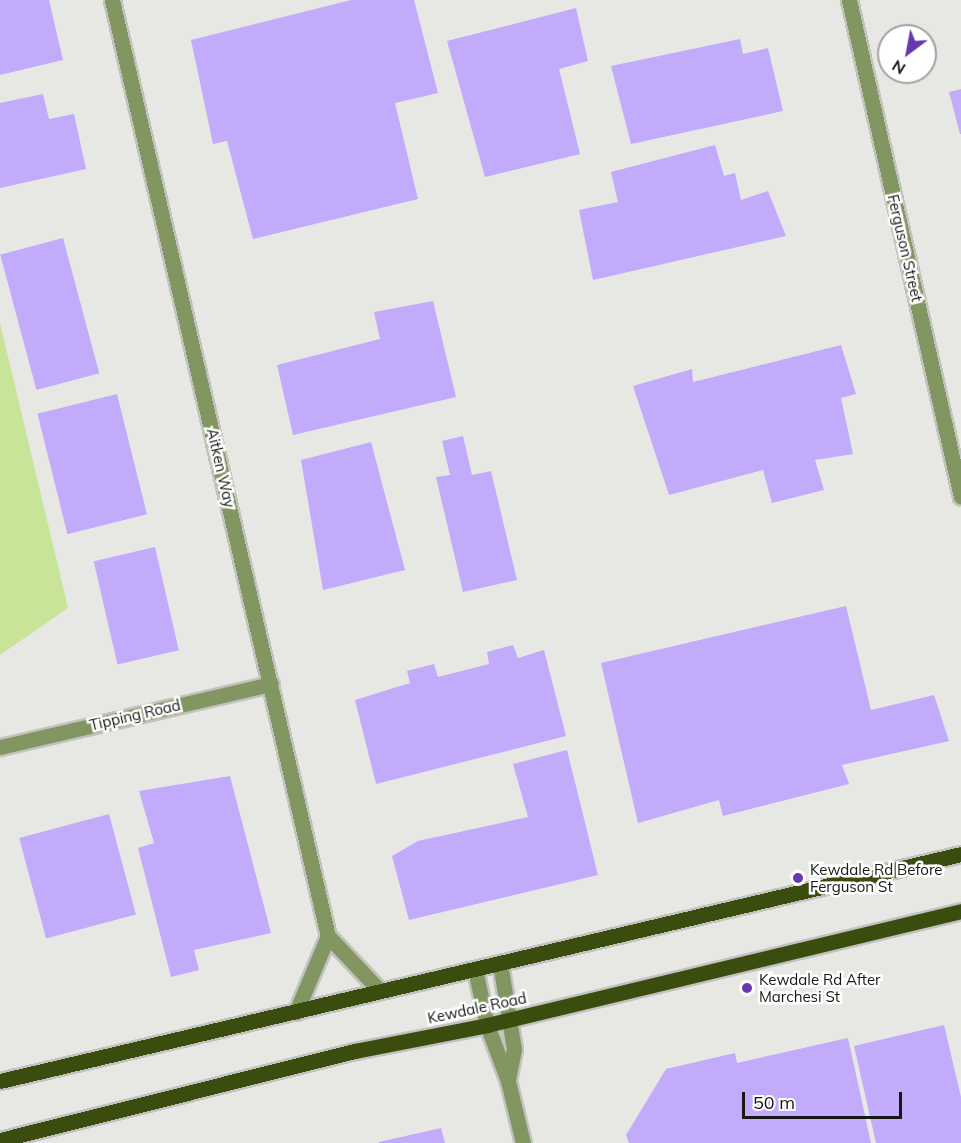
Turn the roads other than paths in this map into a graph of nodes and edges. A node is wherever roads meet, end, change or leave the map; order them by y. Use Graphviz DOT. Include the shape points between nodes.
graph roads {
  1 [pos="112,0"];
  2 [pos="849,0"];
  3 [pos="961,497"];
  4 [pos="271,684"];
  5 [pos="0,747"];
  6 [pos="961,854"];
  7 [pos="961,911"];
  8 [pos="328,936"];
  9 [pos="500,963"];
  10 [pos="475,969"];
  11 [pos="380,991"];
  12 [pos="296,1012"];
  13 [pos="510,1020"];
  14 [pos="487,1025"];
  15 [pos="508,1081"];
  16 [pos="0,1082"];
  17 [pos="0,1140"];
  18 [pos="523,1143"];
  1 -- 4 [label="street, Aitken Way"];
  2 -- 3 [label="street, Ferguson Street"];
  4 -- 5 [label="street, Tipping Road"];
  4 -- 8 [label="street, Aitken Way"];
  6 -- 9 [label="main road"];
  7 -- 13 [label="main road, Kewdale Road"];
  8 -- 11 [label="street"];
  8 -- 12 [label="street"];
  9 -- 10 [label="main road"];
  9 -- 13 [label="street"];
  10 -- 11 [label="main road"];
  10 -- 14 [label="street"];
  11 -- 12 [label="main road"];
  12 -- 16 [label="main road"];
  13 -- 14 [label="main road, Kewdale Road"];
  13 -- 15 [label="street" via="514,1049"];
  14 -- 15 [label="street"];
  14 -- 17 [label="main road, Kewdale Road" via="354,1052"];
  15 -- 18 [label="street"];
}
